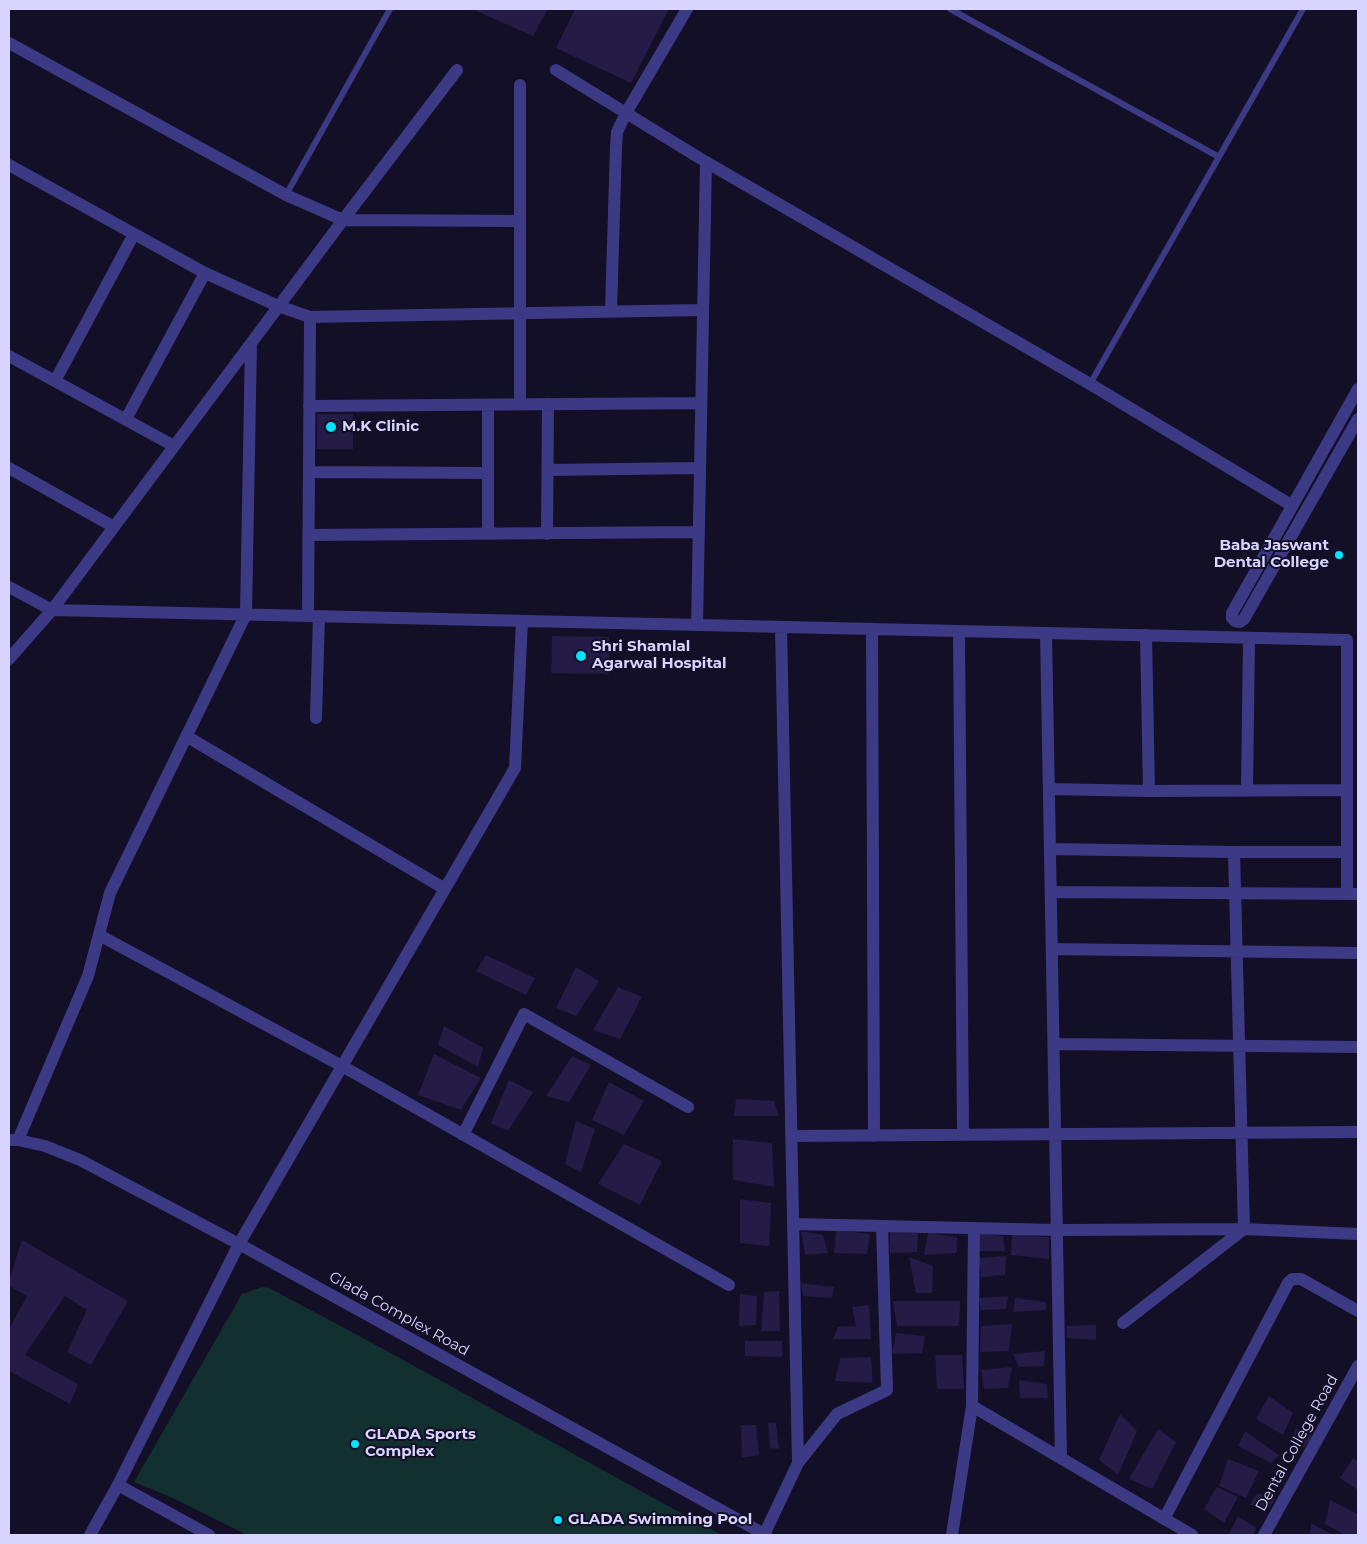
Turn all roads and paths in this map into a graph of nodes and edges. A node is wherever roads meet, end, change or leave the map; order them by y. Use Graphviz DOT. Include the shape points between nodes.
graph roads {
  1 [pos="390,9"];
  2 [pos="687,9"];
  3 [pos="950,9"];
  4 [pos="1303,9"];
  5 [pos="9,42"];
  6 [pos="457,70"];
  7 [pos="556,70"];
  8 [pos="520,85"];
  9 [pos="626,113"];
  10 [pos="1219,157"];
  11 [pos="706,162"];
  12 [pos="9,165"];
  13 [pos="286,195"];
  14 [pos="342,220"];
  15 [pos="520,221"];
  16 [pos="134,234"];
  17 [pos="206,273"];
  18 [pos="278,306"];
  19 [pos="702,310"];
  20 [pos="611,311"];
  21 [pos="520,313"];
  22 [pos="310,317"];
  23 [pos="250,344"];
  24 [pos="9,356"];
  25 [pos="55,381"];
  26 [pos="1090,384"];
  27 [pos="1358,389"];
  28 [pos="701,403"];
  29 [pos="488,404"];
  30 [pos="520,404"];
  31 [pos="548,404"];
  32 [pos="309,406"];
  33 [pos="126,419"];
  34 [pos="1358,419"];
  35 [pos="174,446"];
  36 [pos="9,468"];
  37 [pos="699,468"];
  38 [pos="548,470"];
  39 [pos="309,472"];
  40 [pos="488,472"];
  41 [pos="1291,505"];
  42 [pos="114,527"];
  43 [pos="698,532"];
  44 [pos="488,534"];
  45 [pos="547,534"];
  46 [pos="309,535"];
  47 [pos="9,587"];
  48 [pos="52,610"];
  49 [pos="246,614"];
  50 [pos="314,616"];
  51 [pos="522,621"];
  52 [pos="1235,621"];
  53 [pos="697,625"];
  54 [pos="781,627"];
  55 [pos="872,629"];
  56 [pos="959,631"];
  57 [pos="1046,633"];
  58 [pos="1146,635"];
  59 [pos="1226,637"];
  60 [pos="1248,638"];
  61 [pos="9,658"];
  62 [pos="316,718"];
  63 [pos="186,736"];
  64 [pos="1049,789"];
  65 [pos="1247,790"];
  66 [pos="1347,790"];
  67 [pos="1149,791"];
  68 [pos="1050,849"];
  69 [pos="1234,852"];
  70 [pos="1347,852"];
  71 [pos="445,889"];
  72 [pos="1051,892"];
  73 [pos="1235,894"];
  74 [pos="1353,894"];
  75 [pos="99,935"];
  76 [pos="1052,949"];
  77 [pos="1237,951"];
  78 [pos="1358,953"];
  79 [pos="1054,1044"];
  80 [pos="1239,1045"];
  81 [pos="1358,1047"];
  82 [pos="342,1066"];
  83 [pos="688,1107"];
  84 [pos="1358,1132"];
  85 [pos="1242,1133"];
  86 [pos="1055,1134"];
  87 [pos="463,1135"];
  88 [pos="963,1135"];
  89 [pos="791,1136"];
  90 [pos="874,1136"];
  91 [pos="13,1140"];
  92 [pos="793,1224"];
  93 [pos="882,1226"];
  94 [pos="974,1228"];
  95 [pos="1244,1229"];
  96 [pos="1057,1230"];
  97 [pos="1358,1234"];
  98 [pos="239,1244"];
  99 [pos="729,1284"];
  100 [pos="1358,1310"];
  101 [pos="1123,1323"];
  102 [pos="1358,1366"];
  103 [pos="972,1406"];
  104 [pos="1062,1458"];
  105 [pos="798,1463"];
  106 [pos="118,1485"];
  107 [pos="1164,1518"];
  108 [pos="90,1535"];
  109 [pos="209,1535"];
  110 [pos="765,1535"];
  111 [pos="952,1535"];
  112 [pos="1192,1535"];
  113 [pos="1264,1535"];
  1 -- 13 [label="lane"];
  2 -- 9 [label="street"];
  3 -- 10 [label="lane"];
  4 -- 10 [label="lane"];
  5 -- 13 [label="street"];
  6 -- 14 [label="street"];
  7 -- 9 [label="street"];
  8 -- 15 [label="street"];
  9 -- 11 [label="street"];
  9 -- 20 [label="street" via="617,132"];
  10 -- 26 [label="lane"];
  11 -- 19 [label="street"];
  11 -- 26 [label="street"];
  12 -- 16 [label="street"];
  13 -- 14 [label="street"];
  14 -- 15 [label="street"];
  14 -- 18 [label="street"];
  15 -- 21 [label="street"];
  16 -- 17 [label="street"];
  16 -- 25 [label="street"];
  17 -- 18 [label="street"];
  17 -- 33 [label="street"];
  18 -- 22 [label="street"];
  18 -- 23 [label="street"];
  19 -- 20 [label="street"];
  19 -- 28 [label="street"];
  20 -- 21 [label="street"];
  21 -- 22 [label="street"];
  21 -- 30 [label="street"];
  22 -- 32 [label="street"];
  23 -- 35 [label="street"];
  23 -- 49 [label="street"];
  24 -- 25 [label="street"];
  25 -- 33 [label="street"];
  26 -- 41 [label="street"];
  27 -- 41 [label="street"];
  28 -- 31 [label="street"];
  28 -- 37 [label="street"];
  29 -- 30 [label="street"];
  29 -- 32 [label="street"];
  29 -- 40 [label="street"];
  30 -- 31 [label="street"];
  31 -- 38 [label="street"];
  32 -- 39 [label="street"];
  33 -- 35 [label="street"];
  34 -- 52 [label="street" via="1244,619"];
  35 -- 42 [label="street"];
  36 -- 42 [label="street"];
  37 -- 38 [label="street"];
  37 -- 43 [label="street"];
  38 -- 45 [label="street"];
  39 -- 40 [label="street"];
  39 -- 46 [label="street"];
  40 -- 44 [label="street"];
  41 -- 52 [label="street" via="1232,613"];
  42 -- 48 [label="street"];
  43 -- 45 [label="street"];
  43 -- 53 [label="street"];
  44 -- 45 [label="street"];
  44 -- 46 [label="street"];
  46 -- 50 [label="street"];
  47 -- 48 [label="street"];
  48 -- 49 [label="street"];
  48 -- 61 [label="street"];
  49 -- 50 [label="street"];
  49 -- 63 [label="street"];
  50 -- 51 [label="street"];
  50 -- 62 [label="street"];
  51 -- 53 [label="street"];
  51 -- 71 [label="street" via="515,768"];
  52 -- 59 [label="street"];
  53 -- 54 [label="street"];
  54 -- 55 [label="street"];
  54 -- 89 [label="street"];
  55 -- 56 [label="street"];
  55 -- 90 [label="street"];
  56 -- 57 [label="street"];
  56 -- 88 [label="street"];
  57 -- 58 [label="street"];
  57 -- 64 [label="street"];
  58 -- 59 [label="street"];
  58 -- 67 [label="street"];
  59 -- 60 [label="street"];
  60 -- 65 [label="street"];
  60 -- 66 [label="street" via="1347,640"];
  63 -- 71 [label="street"];
  63 -- 75 [label="street" via="110,893"];
  64 -- 67 [label="street"];
  64 -- 68 [label="street"];
  65 -- 66 [label="street"];
  65 -- 67 [label="street"];
  66 -- 70 [label="street"];
  68 -- 69 [label="street"];
  68 -- 72 [label="street"];
  69 -- 70 [label="street"];
  69 -- 73 [label="street"];
  70 -- 74 [label="street"];
  71 -- 82 [label="street"];
  72 -- 73 [label="street"];
  72 -- 76 [label="street"];
  73 -- 74 [label="street"];
  73 -- 77 [label="street"];
  75 -- 82 [label="street"];
  75 -- 91 [label="street" via="88,976"];
  76 -- 77 [label="street"];
  76 -- 79 [label="street"];
  77 -- 78 [label="street"];
  77 -- 80 [label="street"];
  79 -- 80 [label="street"];
  79 -- 86 [label="street"];
  80 -- 81 [label="street"];
  80 -- 85 [label="street"];
  82 -- 87 [label="street"];
  82 -- 98 [label="street"];
  83 -- 87 [label="street" via="524,1014"];
  84 -- 85 [label="street"];
  85 -- 86 [label="street"];
  85 -- 95 [label="street"];
  86 -- 88 [label="street"];
  86 -- 96 [label="street"];
  87 -- 99 [label="street"];
  88 -- 90 [label="street"];
  89 -- 90 [label="street"];
  89 -- 92 [label="street"];
  91 -- 98 [label="street, Glada Complex Road" via="45,1146 80,1160"];
  92 -- 93 [label="street"];
  92 -- 105 [label="street"];
  93 -- 94 [label="street"];
  93 -- 105 [label="street" via="887,1390 837,1414"];
  94 -- 96 [label="street"];
  94 -- 103 [label="street"];
  95 -- 96 [label="street"];
  95 -- 97 [label="street"];
  95 -- 101 [label="street"];
  96 -- 104 [label="street"];
  98 -- 106 [label="street"];
  98 -- 110 [label="street, Glada Complex Road"];
  100 -- 107 [label="street" via="1301,1279 1292,1279 1288,1283"];
  102 -- 113 [label="street, Dental College Road"];
  103 -- 104 [label="street"];
  103 -- 111 [label="street"];
  104 -- 107 [label="street"];
  105 -- 110 [label="street"];
  106 -- 108 [label="street"];
  106 -- 109 [label="street"];
  107 -- 112 [label="street"];
}
